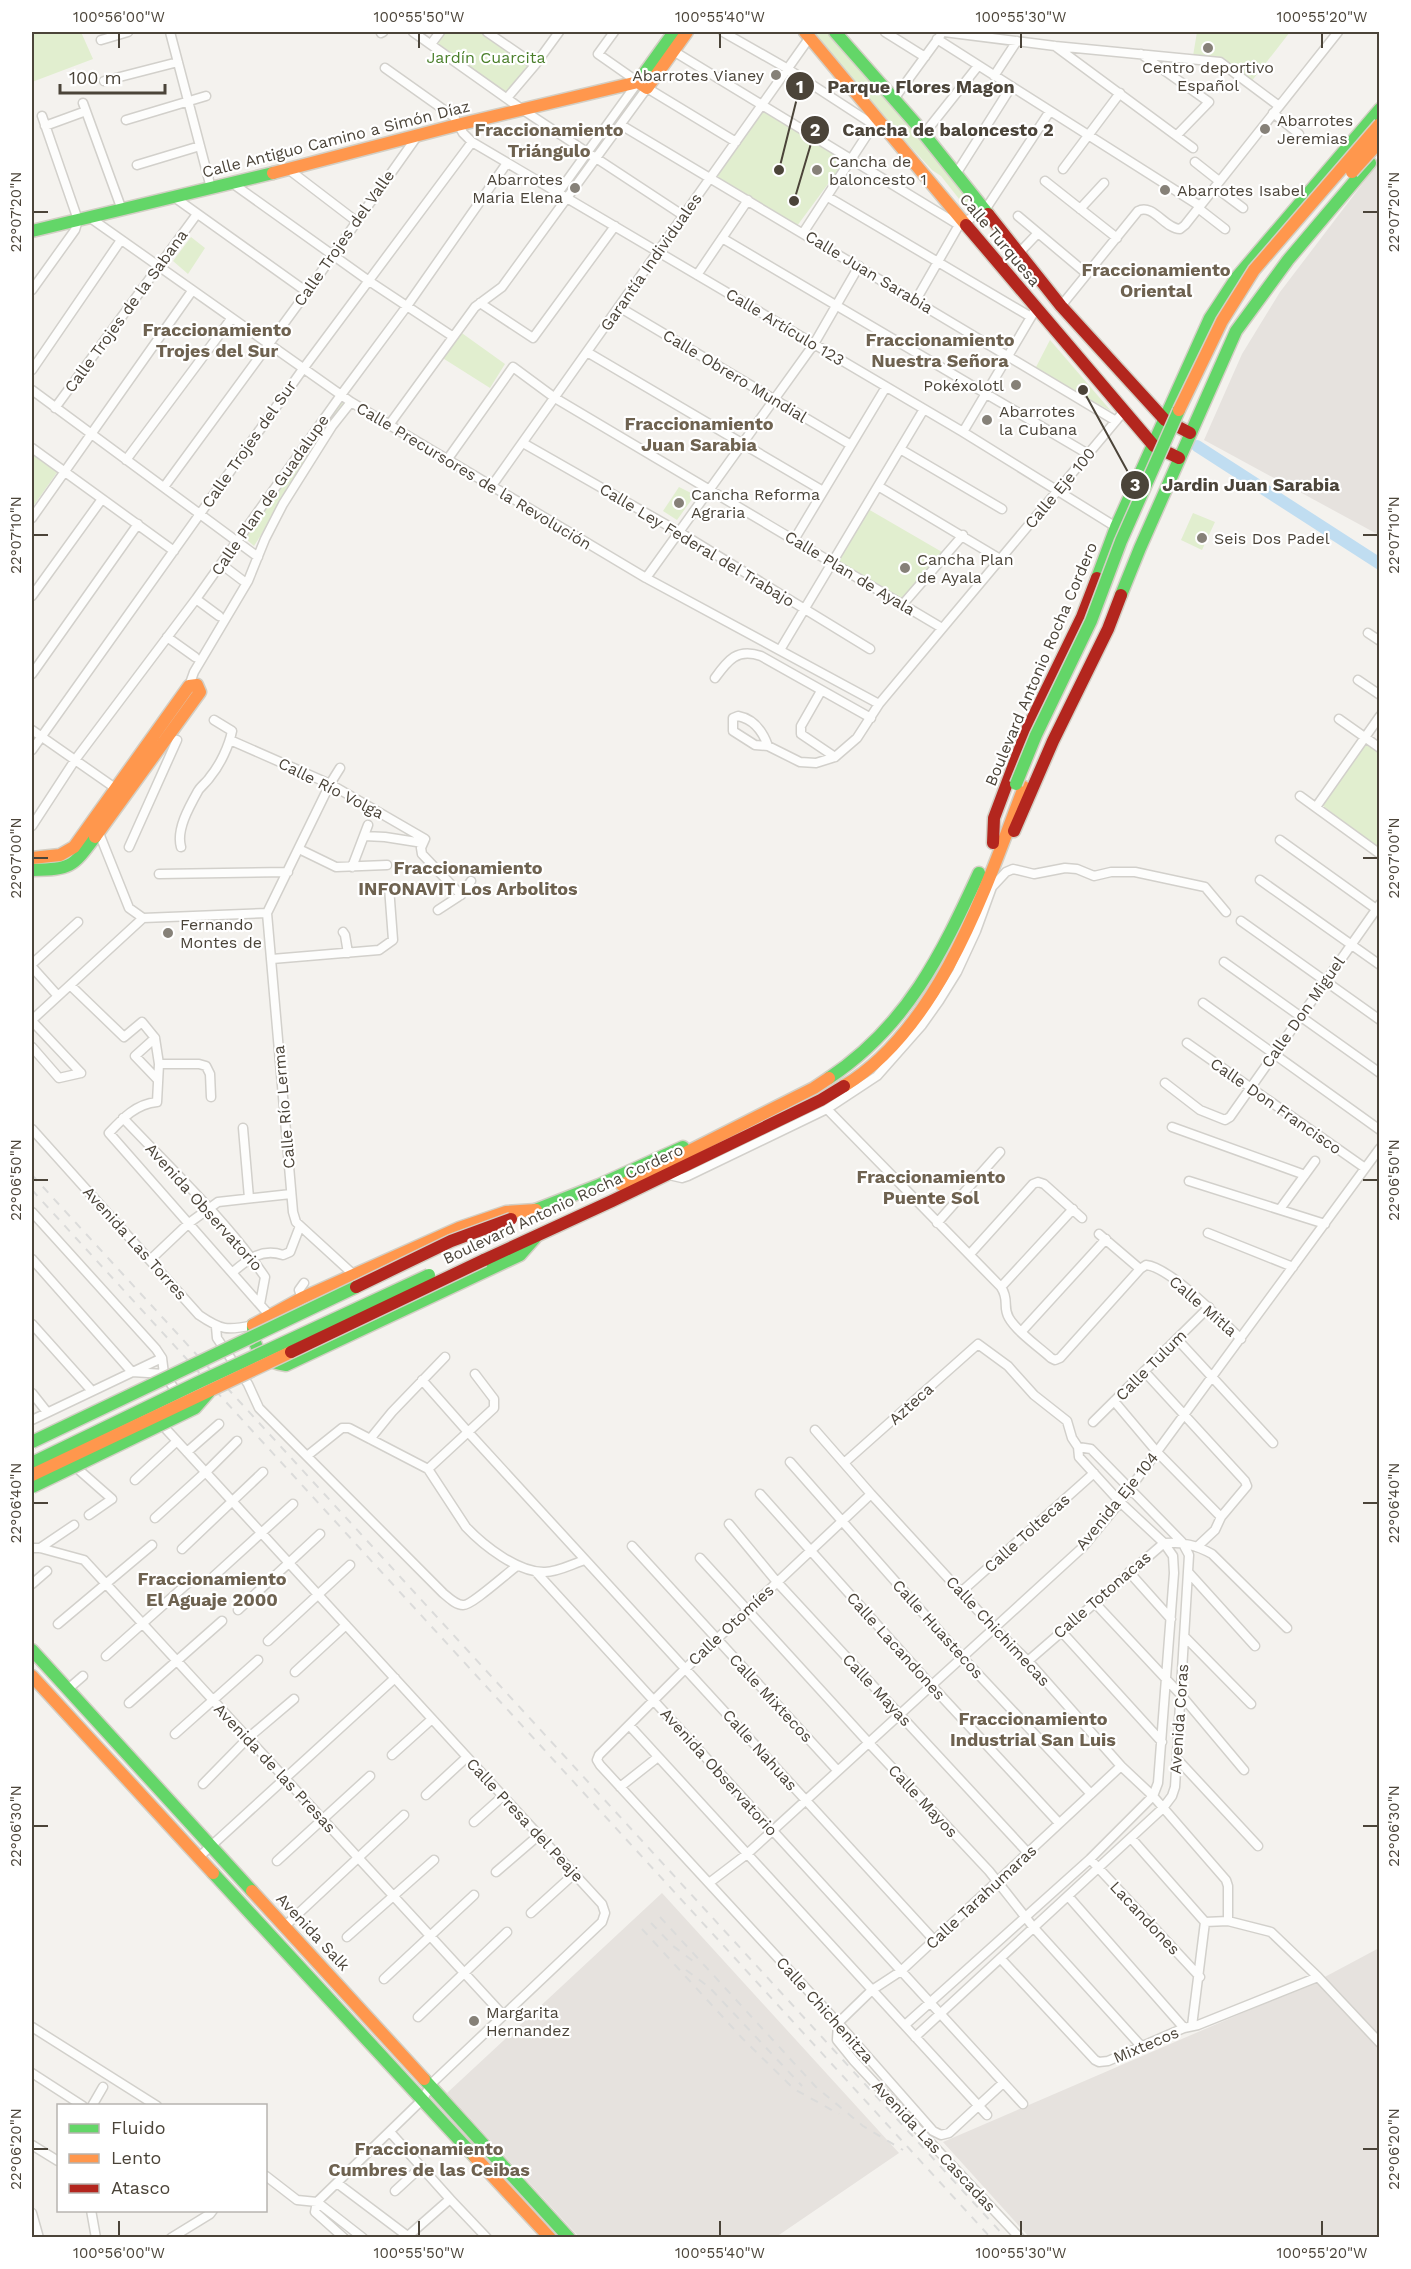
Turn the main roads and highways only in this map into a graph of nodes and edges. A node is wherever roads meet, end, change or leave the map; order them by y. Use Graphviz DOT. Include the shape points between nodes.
graph roads {
  1 [pos="674,32"];
  2 [pos="687,32"];
  3 [pos="836,32"];
  4 [pos="808,34"];
  5 [pos="669,49"];
  6 [pos="1380,109"];
  7 [pos="1380,124"];
  8 [pos="1380,141"];
  9 [pos="1380,152"];
  10 [pos="32,231"];
  11 [pos="1177,393"];
  12 [pos="1203,404"];
  13 [pos="1165,420"];
  14 [pos="1190,433"];
  15 [pos="1154,446"];
  16 [pos="1179,458"];
  17 [pos="1139,476"];
  18 [pos="1166,488"];
  19 [pos="1020,786"];
  20 [pos="121,792"];
  21 [pos="94,830"];
  22 [pos="997,845"];
  23 [pos="32,858"];
  24 [pos="32,870"];
  25 [pos="720,1134"];
  26 [pos="536,1210"];
  27 [pos="539,1233"];
  28 [pos="482,1255"];
  29 [pos="210,1391"];
  30 [pos="32,1442"];
  31 [pos="32,1463"];
  32 [pos="32,1475"];
  33 [pos="32,1487"];
  34 [pos="32,1650"];
  35 [pos="32,1676"];
  36 [pos="542,2235"];
  37 [pos="569,2238"];
  1 -- 5 [label="main road"];
  2 -- 5 [label="main road"];
  3 -- 13 [label="main road, Calle Turquesa" via="924,134 1061,306"];
  4 -- 15 [label="main road, Calle Turquesa" via="1034,313"];
  5 -- 10 [label="main road, Calle Antiguo Camino a Simón Díaz" via="643,85 458,125"];
  6 -- 11 [label="main road, Boulevard Antonio Rocha Cordero" via="1237,277 1210,318"];
  7 -- 19 [label="main road, Boulevard Antonio Rocha Cordero, bridge" via="1254,270 1213,337 1121,541 1090,621 1036,735"];
  8 -- 19 [label="main road, Boulevard Antonio Rocha Cordero, bridge" via="1262,276 1229,327 1131,545 1100,624"];
  9 -- 12 [label="main road, Boulevard Antonio Rocha Cordero" via="1288,260 1240,326"];
  11 -- 12 [label="main road" via="1178,404 1185,410 1194,411"];
  11 -- 13 [label="main road, Boulevard Antonio Rocha Cordero"];
  12 -- 14 [label="main road, Boulevard Antonio Rocha Cordero"];
  13 -- 14 [label="main road, Calle Turquesa"];
  13 -- 15 [label="main road, Boulevard Antonio Rocha Cordero"];
  14 -- 16 [label="main road, Boulevard Antonio Rocha Cordero"];
  15 -- 16 [label="main road, Calle Turquesa"];
  15 -- 17 [label="main road, Boulevard Antonio Rocha Cordero"];
  16 -- 18 [label="main road, Boulevard Antonio Rocha Cordero"];
  17 -- 18 [label="main road" via="1145,470 1158,469 1167,478"];
  17 -- 22 [label="main road, Boulevard Antonio Rocha Cordero" via="1082,616 1027,730 994,818"];
  18 -- 22 [label="main road, Boulevard Antonio Rocha Cordero" via="1108,629 1053,741 1016,829"];
  19 -- 22 [label="main road, Boulevard Antonio Rocha Cordero"];
  20 -- 20 [label="main road" via="146,766 200,692 196,685 189,686"];
  20 -- 21 [label="main road"];
  21 -- 23 [label="main road" via="68,854"];
  21 -- 24 [label="main road" via="70,866"];
  22 -- 25 [label="main road, Boulevard Antonio Rocha Cordero" via="944,949 888,1030 844,1070"];
  22 -- 27 [label="main road, Boulevard Antonio Rocha Cordero" via="989,886 928,1000 877,1063 821,1100"];
  25 -- 26 [label="main road" via="705,1136"];
  25 -- 28 [label="main road, Boulevard Antonio Rocha Cordero"];
  26 -- 27 [label="main road" via="482,1219 302,1299 253,1325 254,1345 267,1361 286,1365 520,1255"];
  26 -- 30 [label="main road, bridge" via="452,1241"];
  27 -- 28 [label="main road, Boulevard Antonio Rocha Cordero"];
  28 -- 29 [label="main road, Boulevard Antonio Rocha Cordero, bridge"];
  28 -- 31 [label="main road, Boulevard Antonio Rocha Cordero, bridge" via="197,1383"];
  29 -- 32 [label="main road, Boulevard Antonio Rocha Cordero, bridge"];
  29 -- 33 [label="main road, bridge" via="195,1408"];
  34 -- 37 [label="main road, Avenida Salk"];
  35 -- 36 [label="main road, Avenida Salk" via="423,2099"];
}
